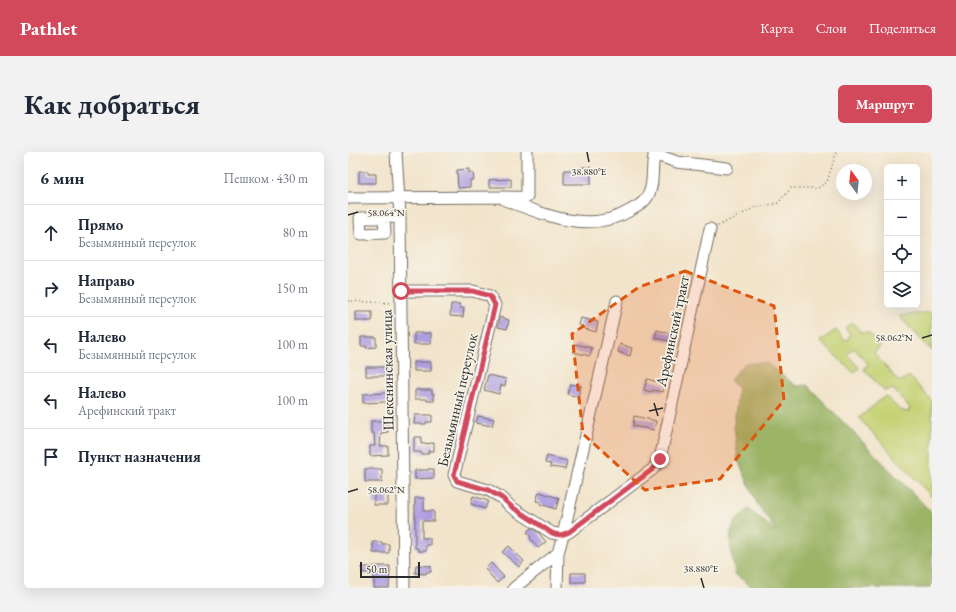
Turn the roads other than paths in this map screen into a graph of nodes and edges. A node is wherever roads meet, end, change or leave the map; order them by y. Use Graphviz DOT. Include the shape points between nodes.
graph roads {
  1 [pos="396,152"];
  2 [pos="527,152"];
  3 [pos="655,153"];
  4 [pos="727,168"];
  5 [pos="498,197"];
  6 [pos="348,198"];
  7 [pos="398,198"];
  8 [pos="384,217"];
  9 [pos="400,217"];
  10 [pos="710,229"];
  11 [pos="401,291"];
  12 [pos="617,301"];
  13 [pos="563,535"];
  14 [pos="558,553"];
  15 [pos="404,588"];
  16 [pos="514,588"];
  17 [pos="557,588"];
  1 -- 7 [label="street, Шекснинская улица"];
  2 -- 5 [label="street" via="527,197"];
  3 -- 4 [label="street" via="677,162"];
  3 -- 5 [label="street" via="650,191 643,203 609,220 584,222 548,216"];
  5 -- 7 [label="street"];
  6 -- 7 [label="street"];
  7 -- 9 [label="street, Шекснинская улица"];
  8 -- 9 [label="street"];
  9 -- 11 [label="street, Шекснинская улица"];
  10 -- 13 [label="street, Арефинский тракт" via="660,459 653,469"];
  11 -- 13 [label="street, Безымянный переулок" via="473,291 490,296 495,305 454,475 457,481 488,490 552,533"];
  11 -- 15 [label="street, Шекснинская улица"];
  12 -- 13 [label="street"];
  13 -- 14 [label="street"];
  14 -- 16 [label="street"];
  14 -- 17 [label="street"];
}
